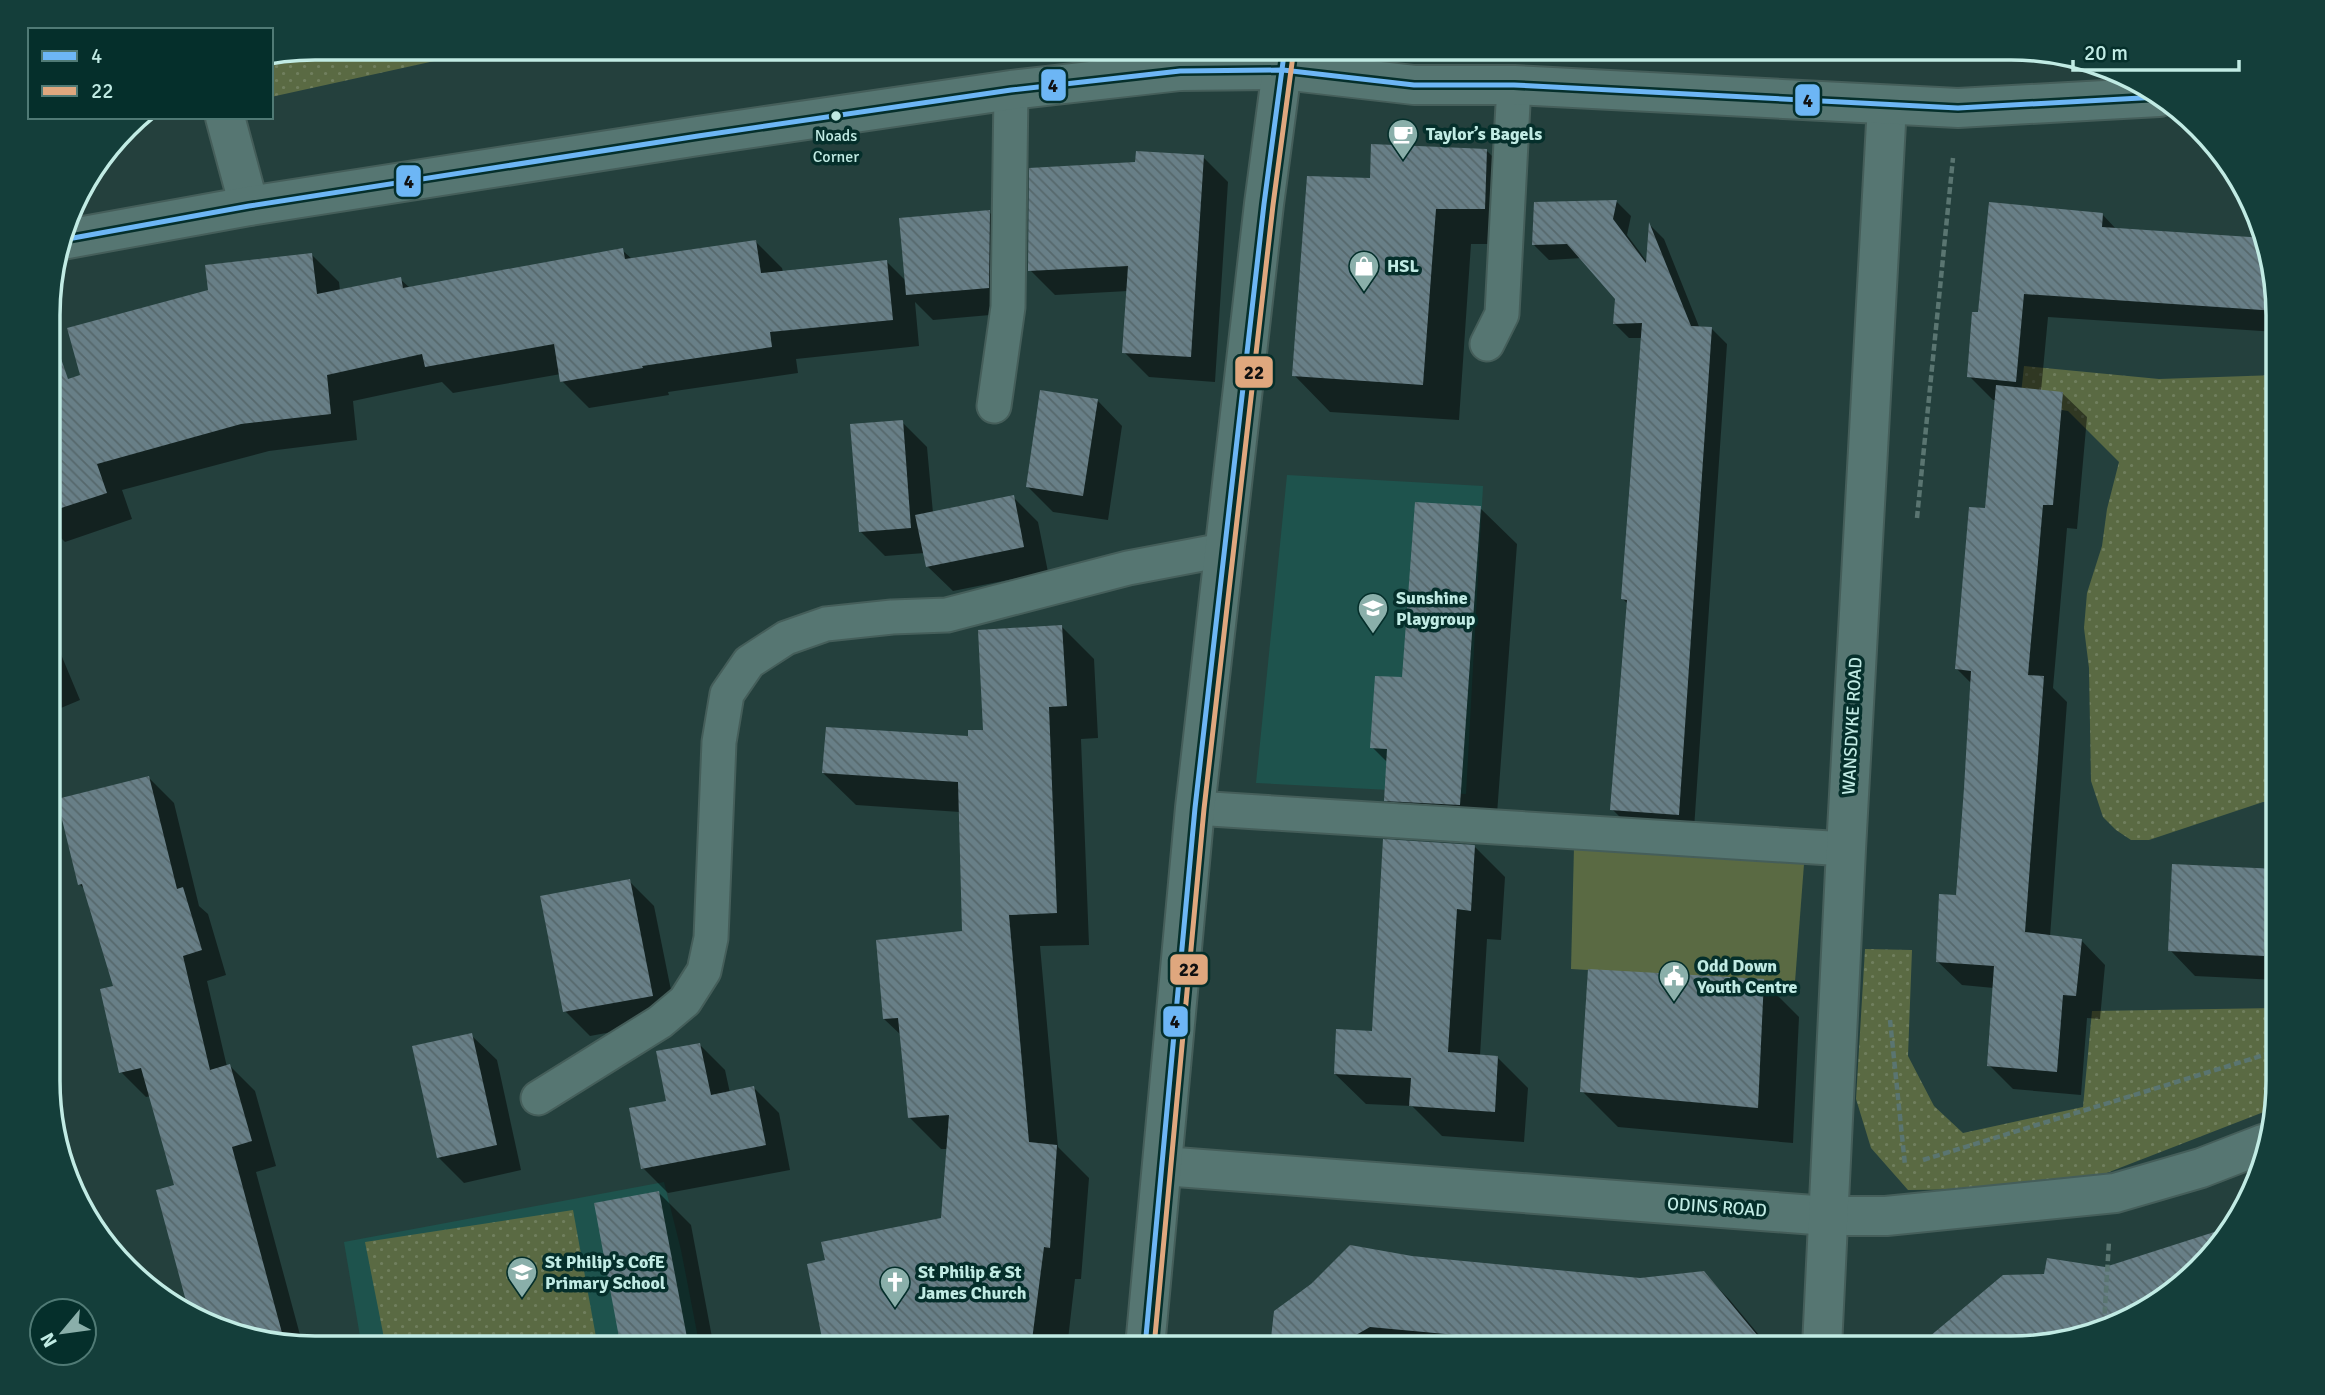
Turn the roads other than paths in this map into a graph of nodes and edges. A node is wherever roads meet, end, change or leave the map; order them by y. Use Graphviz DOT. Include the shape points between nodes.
graph roads {
  1 [pos="1275,60"];
  2 [pos="1284,60"];
  3 [pos="1289,60"];
  4 [pos="1514,85"];
  5 [pos="1011,90"];
  6 [pos="2144,98"];
  7 [pos="1887,105"];
  8 [pos="226,119"];
  9 [pos="249,206"];
  10 [pos="71,238"];
  11 [pos="1487,344"];
  12 [pos="994,406"];
  13 [pos="1223,550"];
  14 [pos="1195,808"];
  15 [pos="1846,849"];
  16 [pos="538,1098"];
  17 [pos="2257,1145"];
  18 [pos="1163,1166"];
  19 [pos="1828,1216"];
  20 [pos="1146,1336"];
  21 [pos="1823,1336"];
  1 -- 5 [label="street"];
  2 -- 13 [label="street"];
  3 -- 4 [label="street" via="1414,85"];
  4 -- 7 [label="street"];
  4 -- 11 [label="lane" via="1502,314"];
  5 -- 9 [label="street"];
  5 -- 12 [label="lane" via="1008,307"];
  6 -- 7 [label="street" via="1958,108"];
  7 -- 15 [label="street, WANSDYKE ROAD"];
  8 -- 9 [label="street"];
  9 -- 10 [label="street"];
  13 -- 14 [label="street"];
  13 -- 16 [label="lane" via="1128,568 947,615 826,624 786,638 749,662 727,694 719,742 711,938 704,971 685,1001 660,1022"];
  14 -- 15 [label="lane"];
  14 -- 18 [label="street"];
  15 -- 19 [label="street, WANSDYKE ROAD"];
  17 -- 19 [label="street, ODINS ROAD" via="2201,1168 2115,1193 1886,1216"];
  18 -- 19 [label="street, ODINS ROAD"];
  18 -- 20 [label="street"];
  19 -- 21 [label="street, WANSDYKE ROAD"];
}
